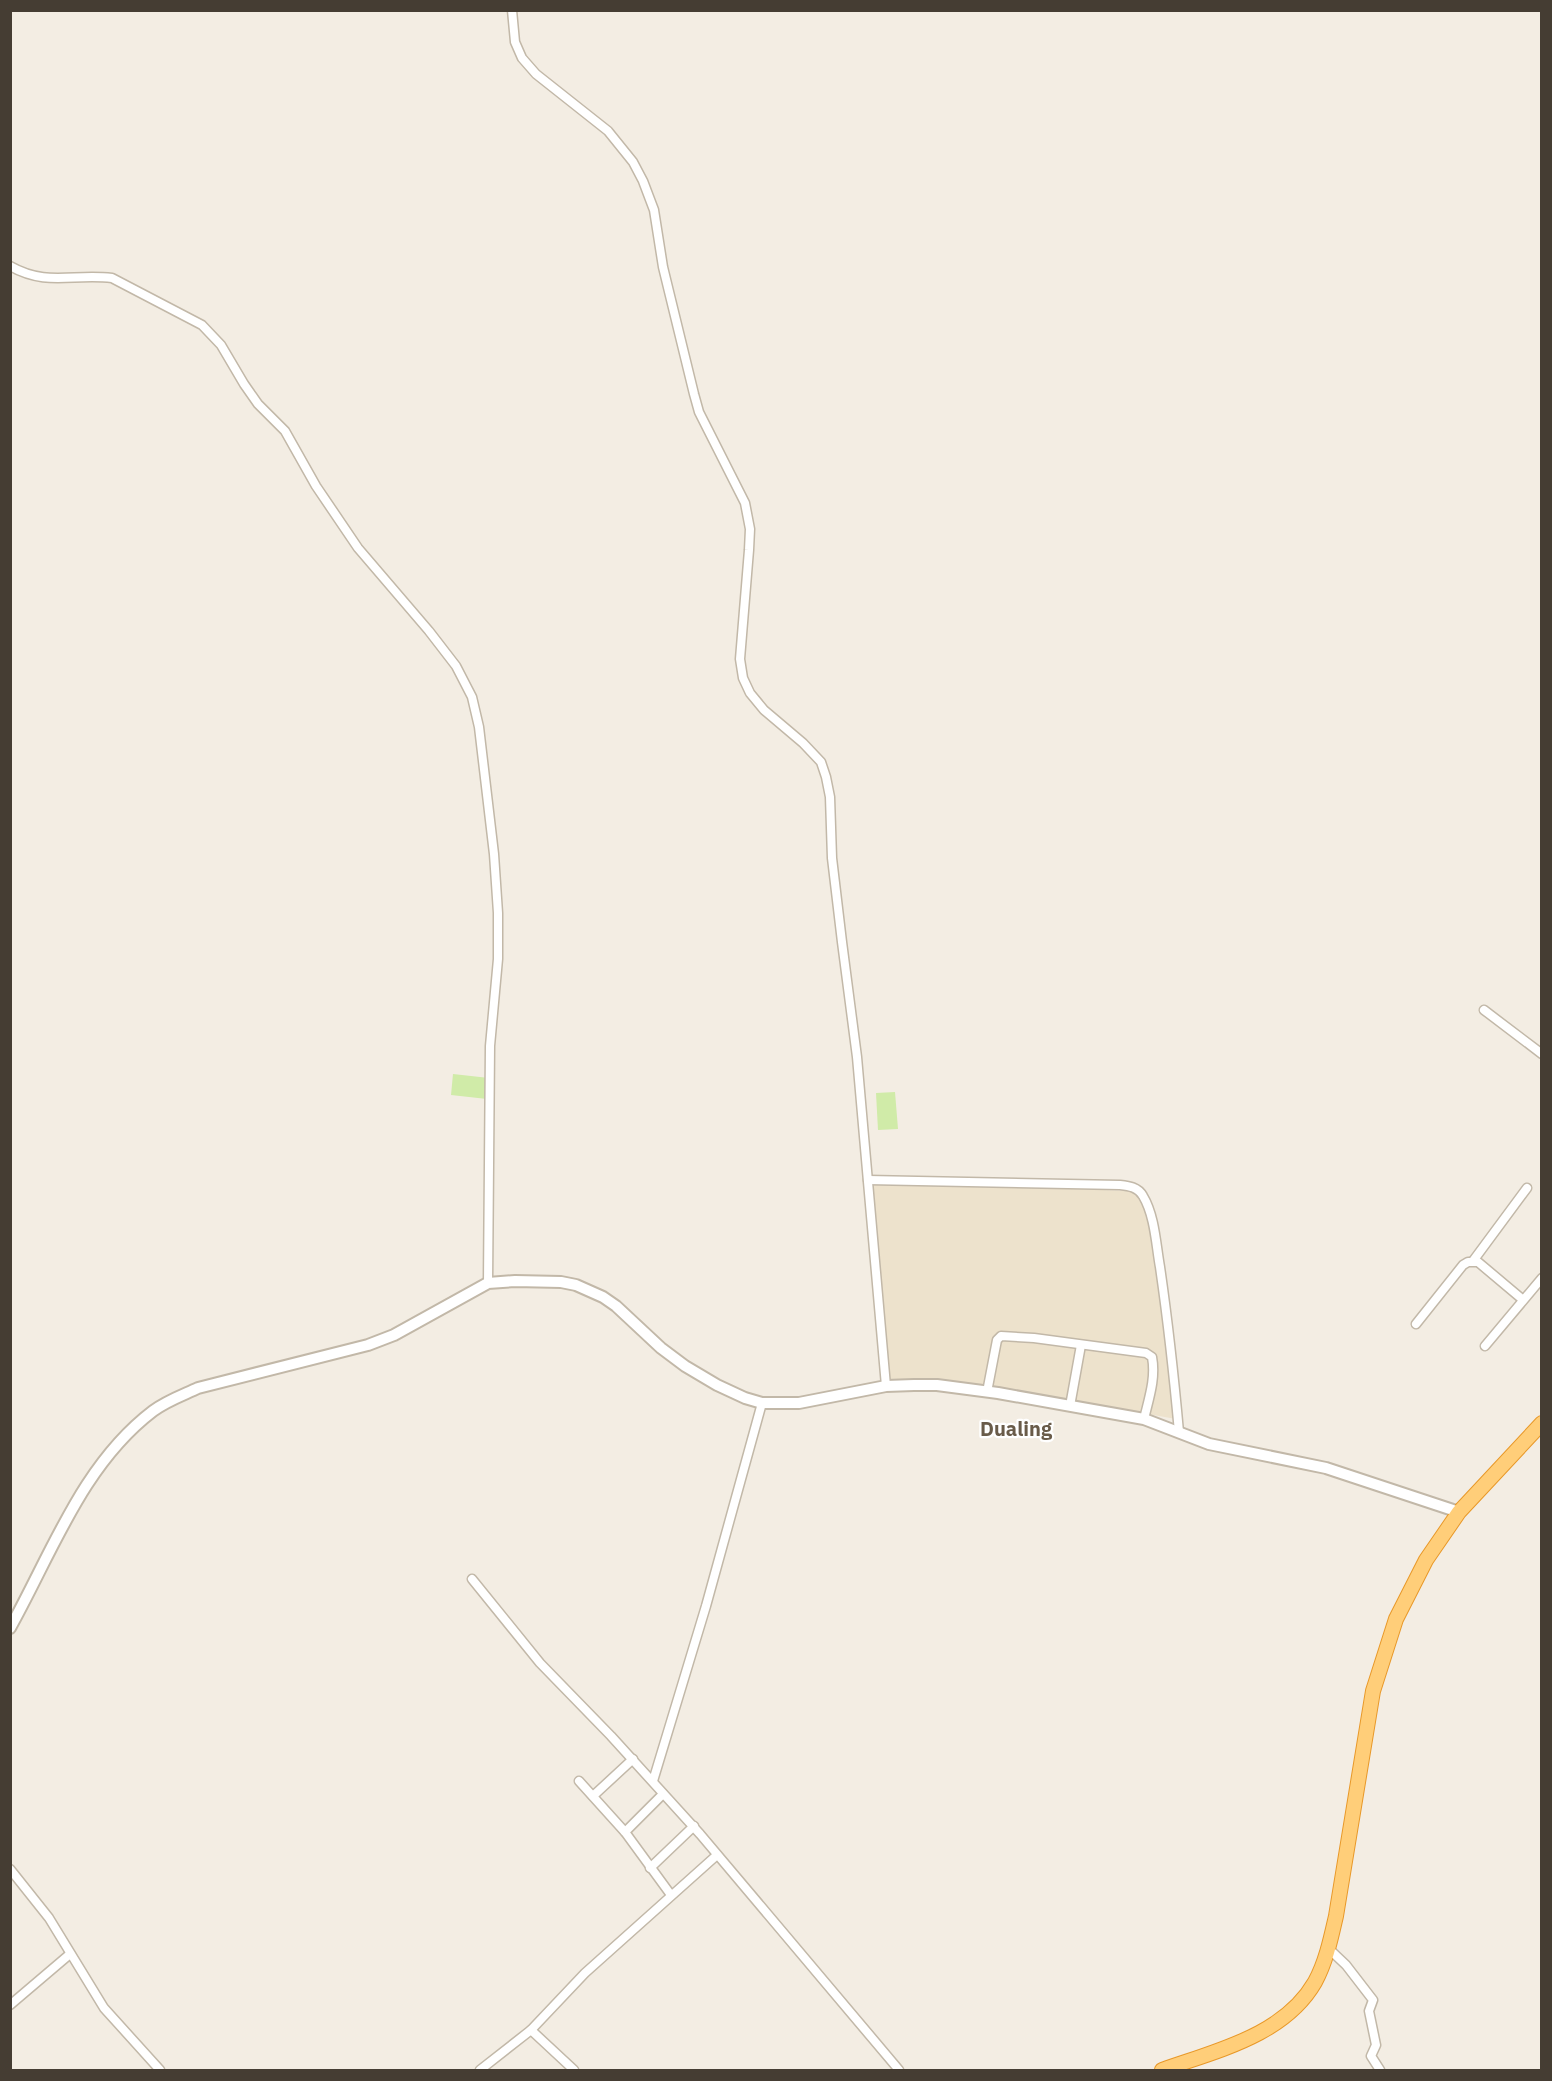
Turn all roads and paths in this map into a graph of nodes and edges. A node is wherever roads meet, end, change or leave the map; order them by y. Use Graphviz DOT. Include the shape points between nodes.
graph roads {
  1 [pos="512,10"];
  2 [pos="10,266"];
  3 [pos="1484,1010"];
  4 [pos="1542,1054"];
  5 [pos="868,1180"];
  6 [pos="1527,1188"];
  7 [pos="1473,1261"];
  8 [pos="1542,1278"];
  9 [pos="488,1283"];
  10 [pos="1522,1299"];
  11 [pos="1416,1324"];
  12 [pos="1081,1345"];
  13 [pos="1485,1346"];
  14 [pos="886,1386"];
  15 [pos="987,1392"];
  16 [pos="762,1403"];
  17 [pos="1070,1406"];
  18 [pos="1144,1419"];
  19 [pos="1542,1423"];
  20 [pos="1179,1432"];
  21 [pos="1459,1512"];
  22 [pos="472,1579"];
  23 [pos="10,1628"];
  24 [pos="633,1759"];
  25 [pos="579,1781"];
  26 [pos="652,1781"];
  27 [pos="663,1794"];
  28 [pos="593,1796"];
  29 [pos="694,1826"];
  30 [pos="625,1832"];
  31 [pos="717,1855"];
  32 [pos="650,1868"];
  33 [pos="10,1869"];
  34 [pos="671,1895"];
  35 [pos="1328,1948"];
  36 [pos="70,1954"];
  37 [pos="10,2005"];
  38 [pos="531,2030"];
  39 [pos="160,2070"];
  40 [pos="480,2070"];
  41 [pos="574,2070"];
  42 [pos="899,2070"];
  43 [pos="1162,2070"];
  44 [pos="1380,2070"];
  1 -- 5 [label="street" via="522,58 536,74 608,131 643,181 654,210 663,267 696,403 745,503 750,529 741,651 743,678 764,710 821,762 826,777"];
  2 -- 9 [label="street" via="39,278 112,278 202,326 215,337 258,404 285,431 358,548 456,666 472,696 479,727 498,913 490,1046"];
  3 -- 4 [label="street"];
  5 -- 14 [label="street"];
  5 -- 20 [label="street" via="1120,1185 1142,1193 1156,1245"];
  6 -- 7 [label="street"];
  7 -- 10 [label="street"];
  7 -- 11 [label="street" via="1463,1265"];
  8 -- 10 [label="street"];
  9 -- 16 [label="street" via="561,1282 591,1291 616,1306 685,1366 717,1385"];
  9 -- 23 [label="street" via="394,1335 368,1345 198,1388 154,1411 114,1450 74,1505"];
  10 -- 13 [label="street"];
  12 -- 15 [label="street" via="1001,1336"];
  12 -- 17 [label="street"];
  12 -- 18 [label="street" via="1152,1357 1153,1381"];
  14 -- 15 [label="street" via="937,1385"];
  14 -- 16 [label="street" via="800,1403"];
  15 -- 17 [label="street"];
  16 -- 26 [label="street"];
  17 -- 18 [label="street"];
  18 -- 20 [label="street"];
  19 -- 21 [label="highway"];
  20 -- 21 [label="street" via="1224,1448 1326,1468"];
  21 -- 35 [label="highway" via="1411,1587 1382,1658"];
  22 -- 24 [label="street" via="540,1663"];
  24 -- 26 [label="street"];
  24 -- 28 [label="street"];
  25 -- 28 [label="street"];
  26 -- 27 [label="street"];
  27 -- 29 [label="street"];
  27 -- 30 [label="street"];
  28 -- 30 [label="street"];
  29 -- 31 [label="street"];
  29 -- 32 [label="street"];
  30 -- 32 [label="street"];
  31 -- 34 [label="street"];
  31 -- 42 [label="street"];
  32 -- 34 [label="street"];
  33 -- 36 [label="street" via="49,1918"];
  34 -- 38 [label="street" via="585,1973"];
  35 -- 43 [label="highway" via="1314,1983 1298,2004 1268,2029"];
  35 -- 44 [label="street" via="1373,2000 1369,2011 1376,2045 1371,2056"];
  36 -- 37 [label="street"];
  36 -- 39 [label="street" via="104,2008"];
  38 -- 40 [label="street"];
  38 -- 41 [label="street"];
}
